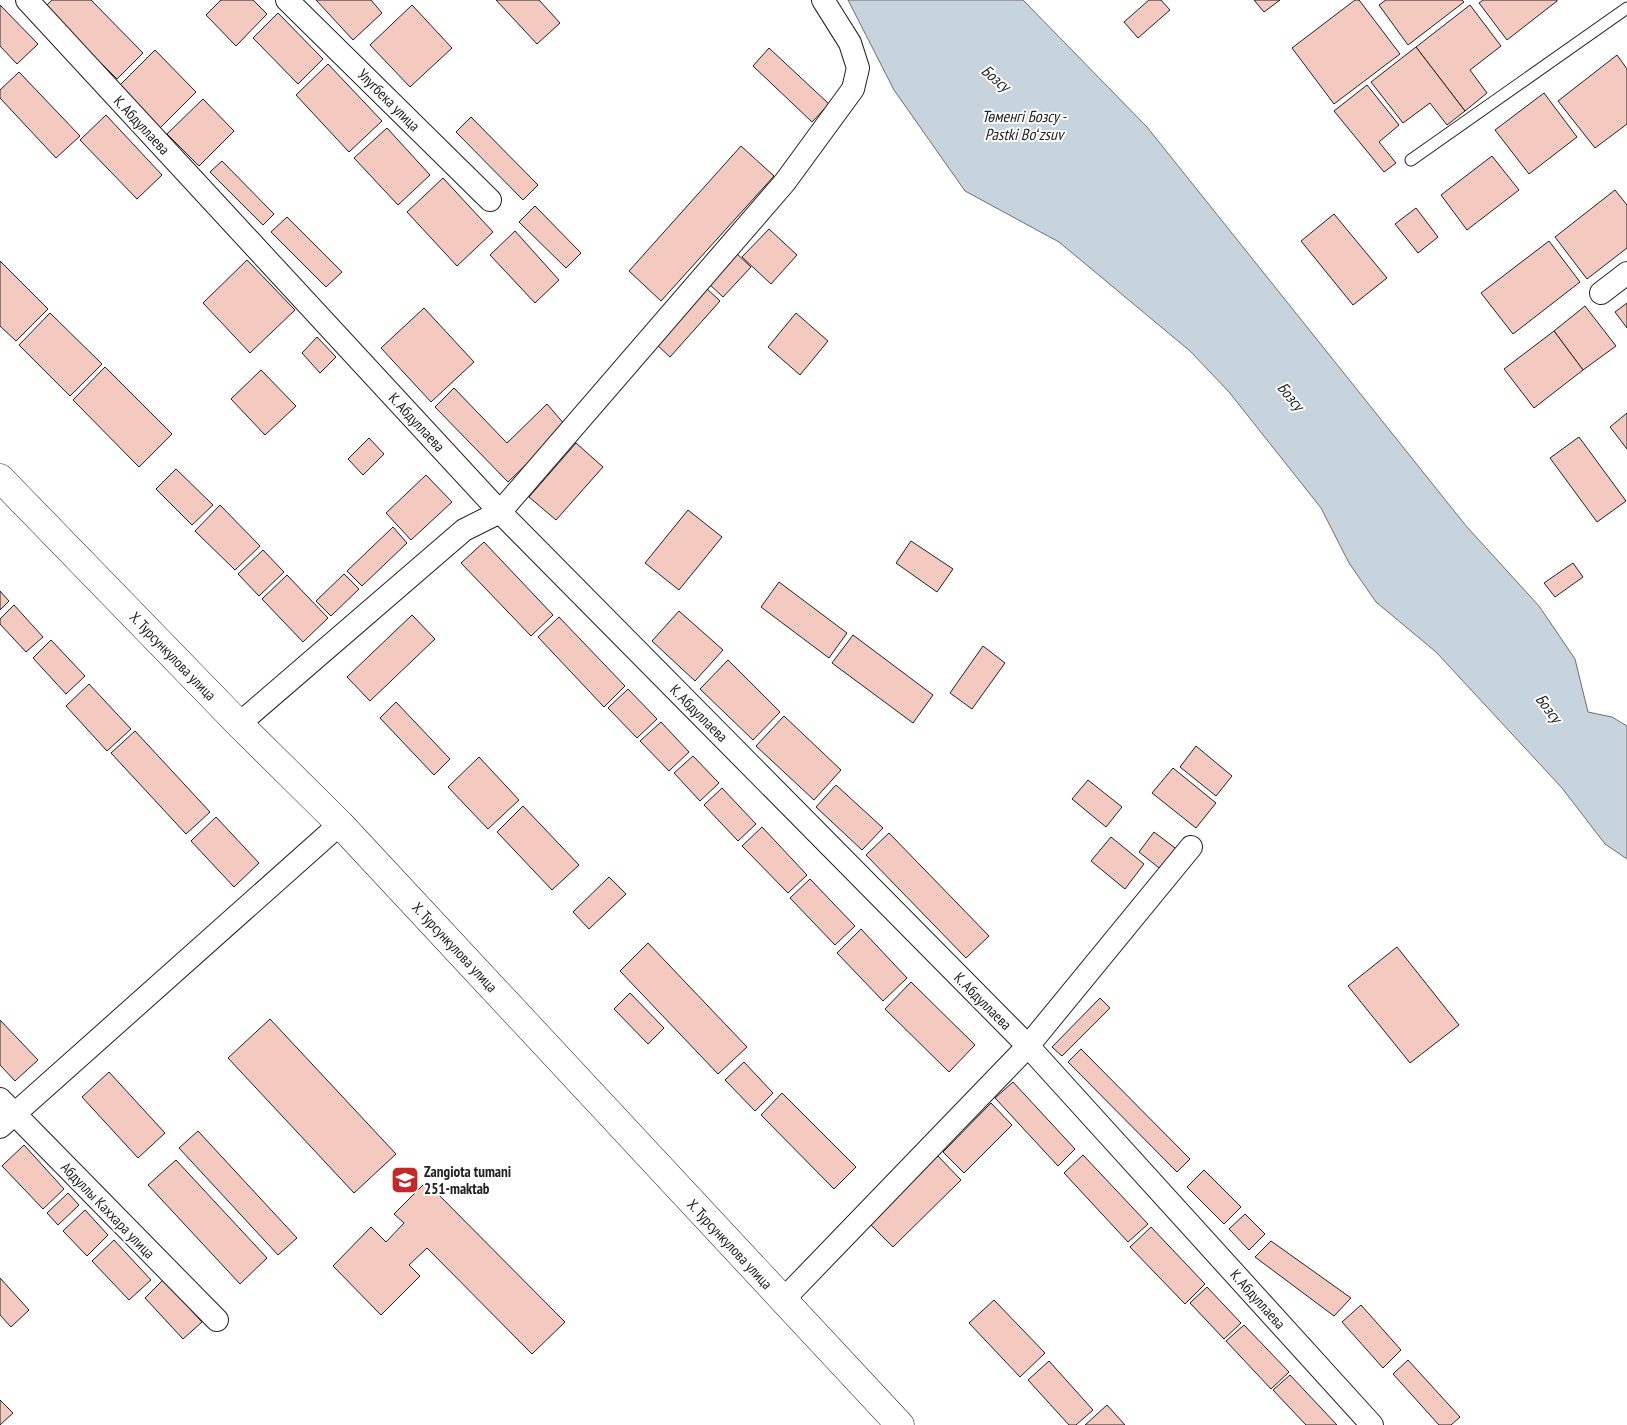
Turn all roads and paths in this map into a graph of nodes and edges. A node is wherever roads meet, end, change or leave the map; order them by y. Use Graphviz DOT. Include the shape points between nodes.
graph roads {
  1 [pos="27,0"];
  2 [pos="287,0"];
  3 [pos="823,0"];
  4 [pos="1627,8"];
  5 [pos="1411,160"];
  6 [pos="490,200"];
  7 [pos="1627,273"];
  8 [pos="1601,293"];
  9 [pos="0,478"];
  10 [pos="500,512"];
  11 [pos="239,724"];
  12 [pos="340,824"];
  13 [pos="1191,847"];
  14 [pos="1028,1046"];
  15 [pos="4,1113"];
  16 [pos="782,1301"];
  17 [pos="217,1320"];
  18 [pos="900,1425"];
  19 [pos="1372,1425"];
  1 -- 10 [label="street, К. Абдуллаева"];
  2 -- 6 [label="street, Улугбека улица"];
  3 -- 10 [label="street" via="850,43 858,68 853,89 785,182"];
  4 -- 5 [label="lane"];
  7 -- 8 [label="street"];
  9 -- 11 [label="street, Х. Турсункулова улица"];
  10 -- 11 [label="street" via="464,530"];
  10 -- 14 [label="street, К. Абдуллаева"];
  11 -- 12 [label="street, Х. Турсункулова улица"];
  12 -- 15 [label="street"];
  12 -- 16 [label="street, Х. Турсункулова улица"];
  13 -- 14 [label="street"];
  14 -- 16 [label="street"];
  14 -- 19 [label="street, К. Абдуллаева"];
  15 -- 17 [label="street, Абдуллы Каххара улица"];
  16 -- 18 [label="street, Х. Турсункулова улица"];
}
